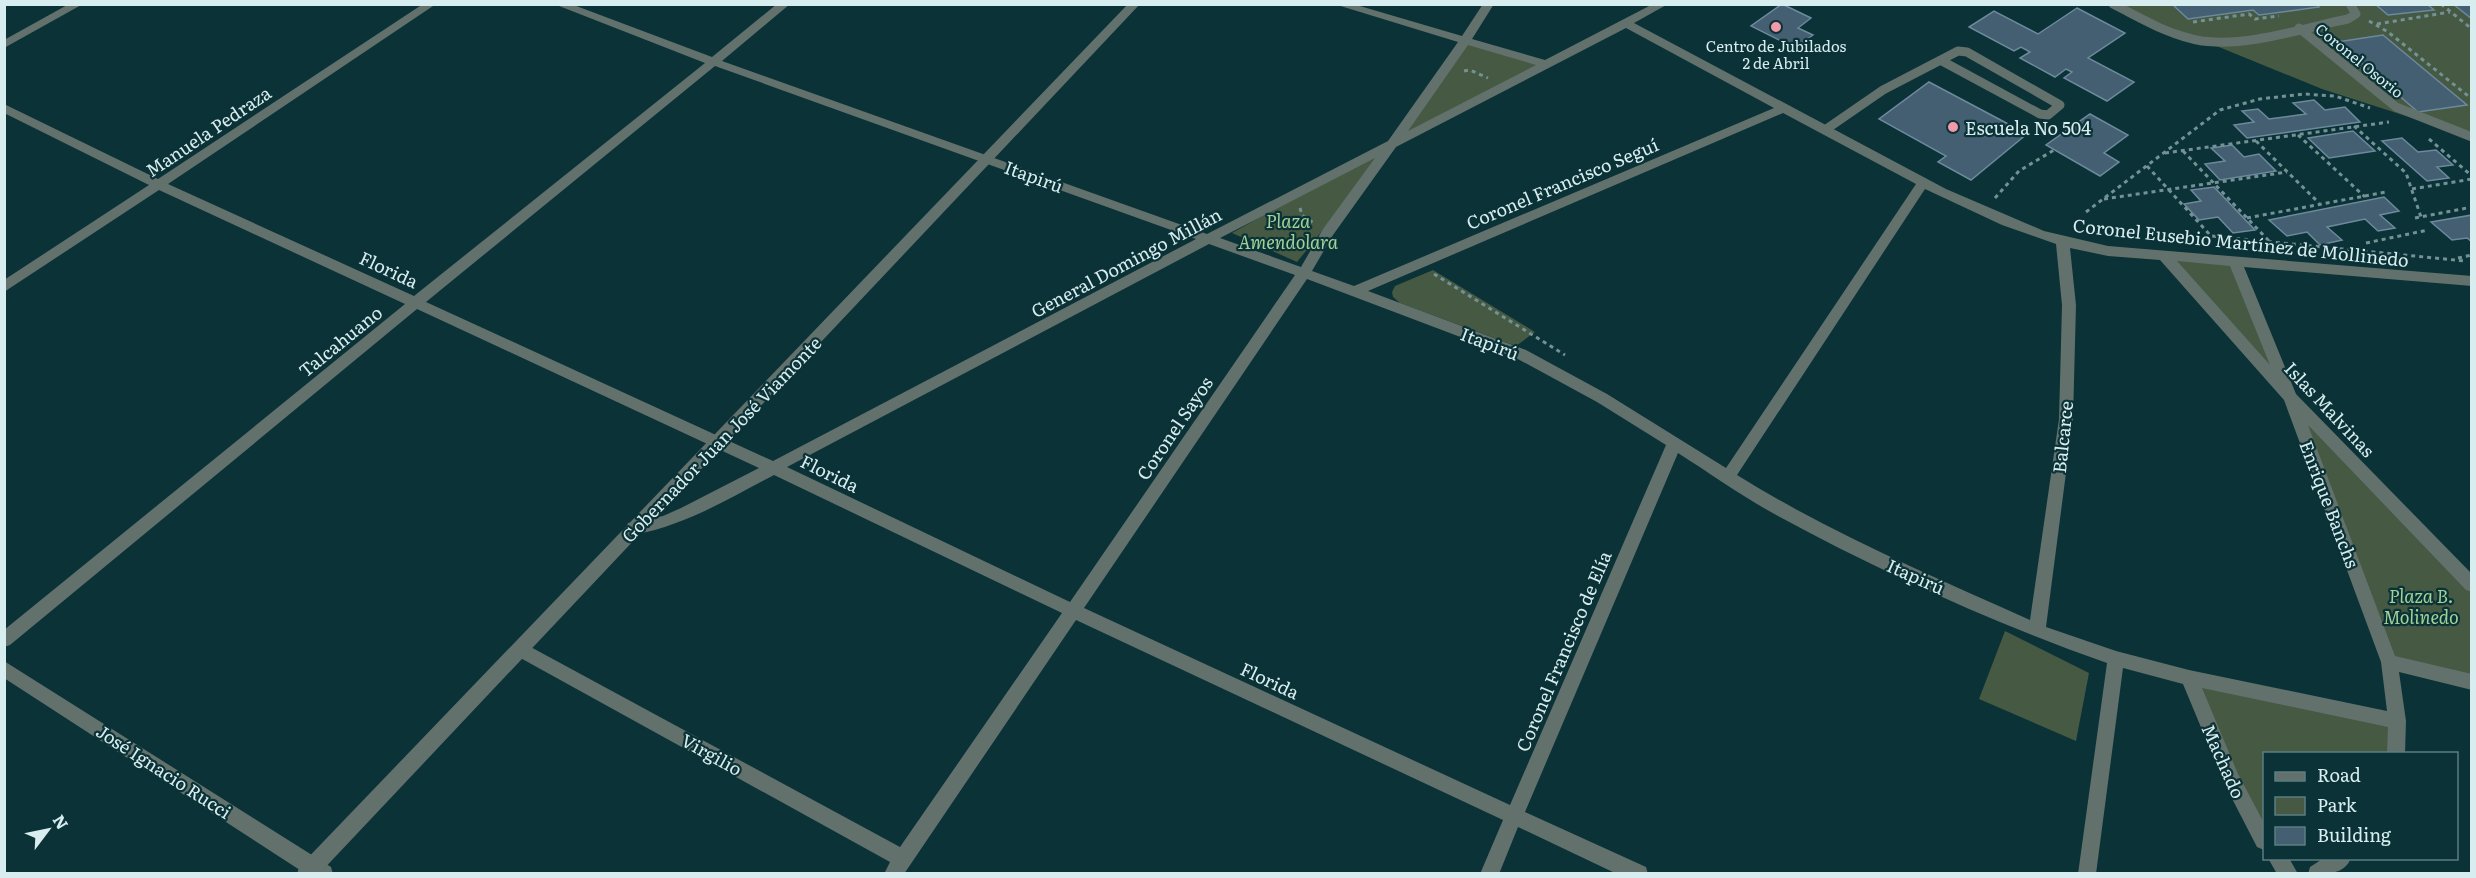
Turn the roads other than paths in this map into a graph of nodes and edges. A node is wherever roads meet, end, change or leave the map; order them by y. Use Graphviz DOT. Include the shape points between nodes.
graph roads {
  1 [pos="78,4"];
  2 [pos="431,4"];
  3 [pos="559,4"];
  4 [pos="785,4"];
  5 [pos="1135,4"];
  6 [pos="1339,4"];
  7 [pos="1489,4"];
  8 [pos="1663,4"];
  9 [pos="2114,4"];
  10 [pos="2350,4"];
  11 [pos="1627,24"];
  12 [pos="2299,28"];
  13 [pos="1465,41"];
  14 [pos="4,45"];
  15 [pos="1942,61"];
  16 [pos="714,62"];
  17 [pos="1545,64"];
  18 [pos="4,108"];
  19 [pos="1785,108"];
  20 [pos="1825,130"];
  21 [pos="2472,137"];
  22 [pos="1394,142"];
  23 [pos="990,160"];
  24 [pos="1923,183"];
  25 [pos="159,185"];
  26 [pos="1208,239"];
  27 [pos="2062,243"];
  28 [pos="2164,256"];
  29 [pos="2235,262"];
  30 [pos="1304,273"];
  31 [pos="2472,281"];
  32 [pos="4,288"];
  33 [pos="1354,291"];
  34 [pos="415,303"];
  35 [pos="2290,397"];
  36 [pos="717,442"];
  37 [pos="1674,444"];
  38 [pos="772,467"];
  39 [pos="1727,478"];
  40 [pos="634,528"];
  41 [pos="2472,585"];
  42 [pos="1073,611"];
  43 [pos="2037,630"];
  44 [pos="4,640"];
  45 [pos="521,650"];
  46 [pos="2116,659"];
  47 [pos="2389,662"];
  48 [pos="4,668"];
  49 [pos="2189,678"];
  50 [pos="2472,682"];
  51 [pos="2397,721"];
  52 [pos="2396,752"];
  53 [pos="1514,815"];
  54 [pos="2263,837"];
  55 [pos="2279,860"];
  56 [pos="2339,860"];
  57 [pos="898,866"];
  58 [pos="315,871"];
  59 [pos="1489,873"];
  60 [pos="1639,873"];
  61 [pos="2087,873"];
  62 [pos="2289,873"];
  63 [pos="2317,873"];
  1 -- 14 [label="street"];
  2 -- 25 [label="street, Manuela Pedraza"];
  3 -- 16 [label="street, Itapirú"];
  4 -- 16 [label="street, Talcahuano"];
  5 -- 23 [label="street, Gobernador Juan José Viamonte"];
  6 -- 13 [label="street"];
  7 -- 13 [label="street, Coronel Sayos"];
  8 -- 11 [label="street, General Domingo Millán"];
  9 -- 12 [label="lane" via="2158,26 2203,41"];
  10 -- 12 [label="lane" via="2356,14 2348,18"];
  11 -- 17 [label="street, General Domingo Millán"];
  11 -- 19 [label="street, Coronel Eusebio Martínez de Mollinedo"];
  12 -- 21 [label="lane, Coronel Osorio" via="2396,107"];
  13 -- 17 [label="street"];
  13 -- 22 [label="street, Coronel Sayos"];
  15 -- 15 [label="lane" via="1958,51 1967,52 2060,105 2048,115 2040,114"];
  15 -- 20 [label="lane" via="1883,90"];
  16 -- 23 [label="street, Itapirú"];
  16 -- 34 [label="street, Talcahuano"];
  17 -- 22 [label="street, General Domingo Millán"];
  18 -- 25 [label="street, Florida"];
  19 -- 20 [label="street, Coronel Eusebio Martínez de Mollinedo"];
  19 -- 33 [label="street, Coronel Francisco Seguí"];
  20 -- 24 [label="street, Coronel Eusebio Martínez de Mollinedo"];
  22 -- 26 [label="street, General Domingo Millán"];
  22 -- 30 [label="street, Coronel Sayos" via="1328,232"];
  23 -- 26 [label="street, Itapirú"];
  23 -- 36 [label="street, Gobernador Juan José Viamonte"];
  24 -- 27 [label="street, Coronel Eusebio Martínez de Mollinedo"];
  24 -- 39 [label="street"];
  25 -- 32 [label="street, Manuela Pedraza"];
  25 -- 34 [label="street, Florida"];
  26 -- 30 [label="street, Itapirú"];
  26 -- 38 [label="street, General Domingo Millán"];
  27 -- 28 [label="street, Coronel Eusebio Martínez de Mollinedo"];
  27 -- 43 [label="street, Balcarce" via="2069,305 2066,419"];
  28 -- 29 [label="street, Coronel Eusebio Martínez de Mollinedo"];
  28 -- 35 [label="street, Islas Malvinas"];
  29 -- 31 [label="street, Coronel Eusebio Martínez de Mollinedo"];
  29 -- 35 [label="street, Enrique Banchs"];
  30 -- 33 [label="street, Itapirú"];
  30 -- 42 [label="street, Coronel Sayos"];
  33 -- 37 [label="street, Itapirú" via="1521,354 1568,378"];
  34 -- 36 [label="street, Florida"];
  34 -- 44 [label="street, Talcahuano"];
  35 -- 41 [label="street, Islas Malvinas"];
  35 -- 47 [label="street, Enrique Banchs"];
  36 -- 38 [label="street, Florida"];
  36 -- 40 [label="street, Gobernador Juan José Viamonte"];
  37 -- 39 [label="street, Itapirú"];
  37 -- 53 [label="street, Coronel Francisco de Elía"];
  38 -- 40 [label="street, General Domingo Millán" via="687,513"];
  38 -- 42 [label="street, Florida"];
  39 -- 43 [label="street, Itapirú" via="1858,550"];
  40 -- 45 [label="street, Gobernador Juan José Viamonte"];
  42 -- 53 [label="street, Florida"];
  42 -- 57 [label="street, Coronel Sayos"];
  43 -- 46 [label="street, Itapirú"];
  45 -- 57 [label="street, Virgilio"];
  45 -- 58 [label="street, Gobernador Juan José Viamonte"];
  46 -- 49 [label="street, Itapirú"];
  46 -- 61 [label="street"];
  47 -- 50 [label="street"];
  47 -- 51 [label="street, Enrique Banchs"];
  48 -- 58 [label="street, José Ignacio Rucci"];
  49 -- 51 [label="street, Itapirú"];
  49 -- 54 [label="street, Machado" via="2231,779"];
  51 -- 52 [label="street, Enrique Banchs"];
  53 -- 59 [label="street, Coronel Francisco de Elía"];
  53 -- 60 [label="street, Florida"];
  55 -- 62 [label="street"];
  56 -- 63 [label="street"];
}
